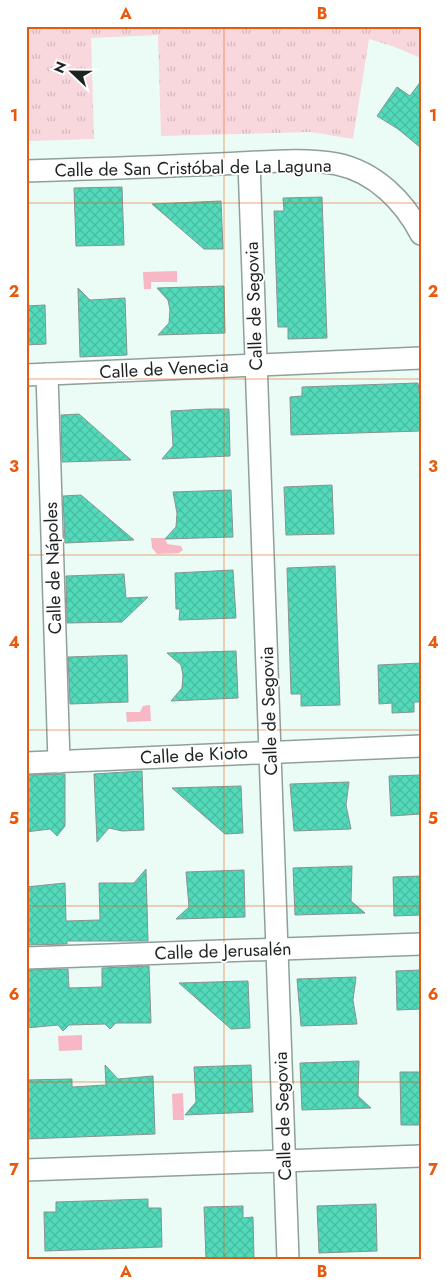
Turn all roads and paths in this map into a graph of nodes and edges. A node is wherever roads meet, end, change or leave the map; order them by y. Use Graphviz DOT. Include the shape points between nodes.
graph roads {
  1 [pos="249,163"];
  2 [pos="26,171"];
  3 [pos="421,234"];
  4 [pos="421,358"];
  5 [pos="256,365"];
  6 [pos="36,374"];
  7 [pos="421,746"];
  8 [pos="270,752"];
  9 [pos="59,762"];
  10 [pos="26,763"];
  11 [pos="421,944"];
  12 [pos="277,949"];
  13 [pos="26,958"];
  14 [pos="421,1156"];
  15 [pos="284,1160"];
  16 [pos="26,1170"];
  17 [pos="288,1259"];
  1 -- 2 [label="street, Calle de San Cristóbal de La Laguna"];
  1 -- 3 [label="street, Calle de San Cristóbal de La Laguna" via="309,162 337,164 355,170 393,195 412,217"];
  1 -- 5 [label="street, Calle de Segovia"];
  4 -- 5 [label="street, Calle de Venecia"];
  5 -- 6 [label="street, Calle de Venecia"];
  5 -- 8 [label="street, Calle de Segovia"];
  6 -- 9 [label="street, Calle de Nápoles"];
  7 -- 8 [label="street, Calle de Kioto"];
  8 -- 9 [label="street, Calle de Kioto"];
  8 -- 12 [label="street, Calle de Segovia"];
  9 -- 10 [label="street, Calle de Kioto"];
  11 -- 12 [label="street, Calle de Jerusalén"];
  12 -- 13 [label="street, Calle de Jerusalén"];
  12 -- 15 [label="street, Calle de Segovia"];
  14 -- 15 [label="street"];
  15 -- 16 [label="street"];
  15 -- 17 [label="street, Calle de Segovia"];
}
